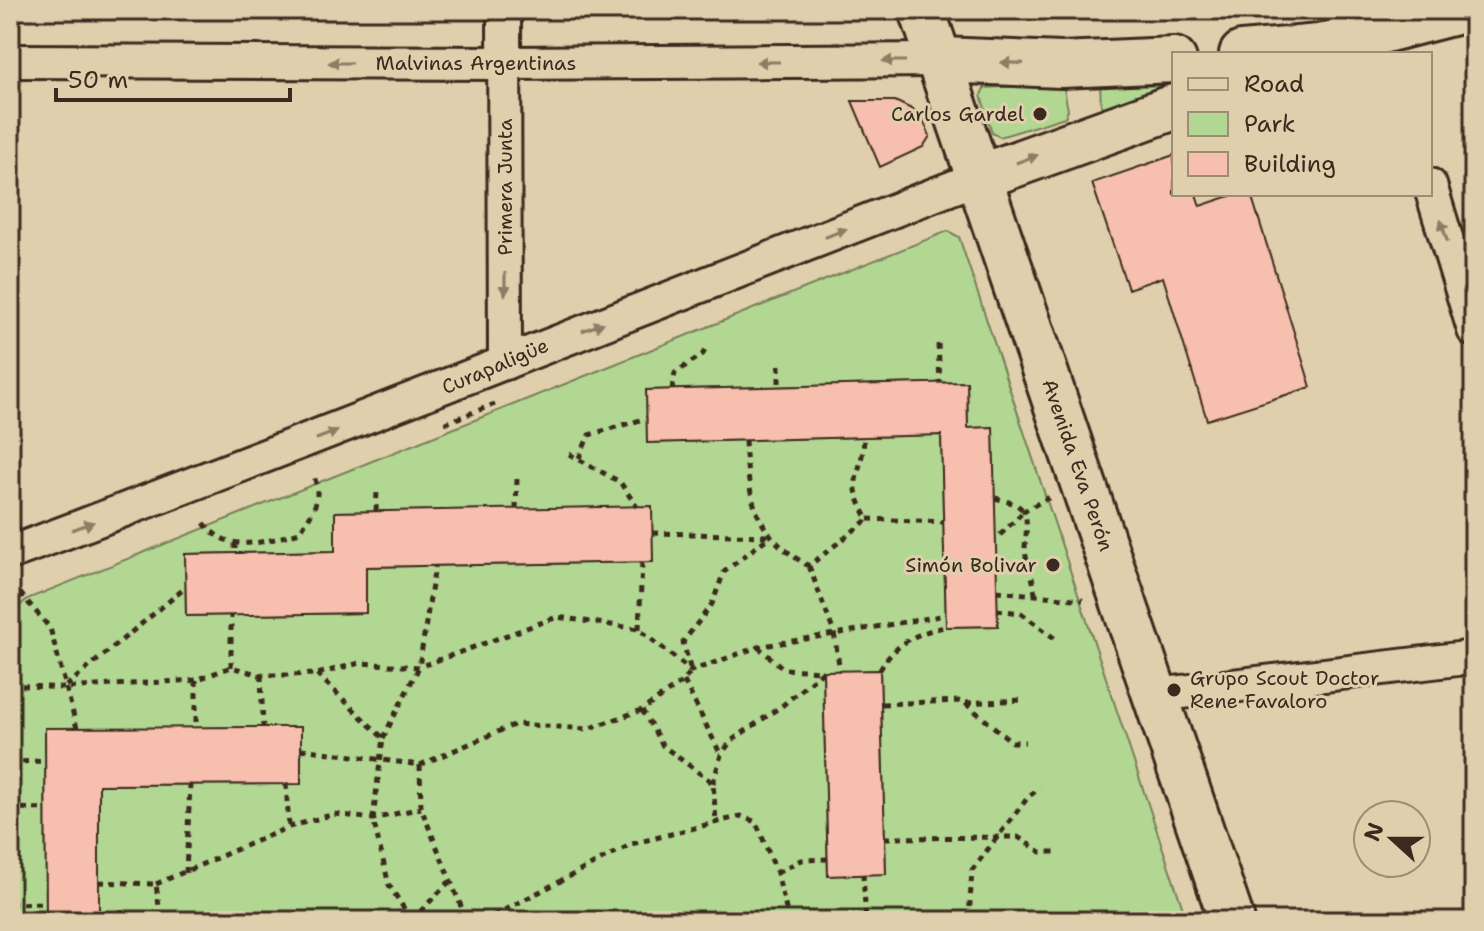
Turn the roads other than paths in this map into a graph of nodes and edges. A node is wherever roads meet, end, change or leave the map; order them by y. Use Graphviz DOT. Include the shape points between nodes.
graph roads {
  1 [pos="504,10"];
  2 [pos="922,10"];
  3 [pos="1455,12"];
  4 [pos="1387,42"];
  5 [pos="1310,50"];
  6 [pos="1276,52"];
  7 [pos="941,60"];
  8 [pos="1172,60"];
  9 [pos="10,61"];
  10 [pos="504,63"];
  11 [pos="1061,65"];
  12 [pos="1172,108"];
  13 [pos="1074,142"];
  14 [pos="980,177"];
  15 [pos="1432,192"];
  16 [pos="1474,330"];
  17 [pos="505,363"];
  18 [pos="10,553"];
  19 [pos="1474,657"];
  20 [pos="1157,695"];
  21 [pos="1232,921"];
  1 -- 10 [label="street, Primera Junta"];
  2 -- 7 [label="main road, Avenida Eva Perón"];
  3 -- 4 [label="main road"];
  4 -- 5 [label="main road"];
  5 -- 6 [label="main road"];
  7 -- 10 [label="street, Malvinas Argentinas, one-way"];
  11 -- 7 [label="main road, one-way"];
  7 -- 14 [label="main road, Avenida Eva Perón"];
  8 -- 11 [label="main road"];
  10 -- 9 [label="street, Malvinas Argentinas, one-way"];
  10 -- 17 [label="street, Primera Junta, one-way"];
  11 -- 13 [label="main road" via="1080,81 1088,101 1086,123"];
  12 -- 13 [label="main road"];
  14 -- 13 [label="main road, one-way"];
  17 -- 14 [label="street, Curapaligüe, one-way"];
  14 -- 20 [label="main road, Avenida Eva Perón"];
  16 -- 15 [label="street, one-way"];
  18 -- 17 [label="street, Curapaligüe, one-way"];
  19 -- 20 [label="street"];
  20 -- 21 [label="main road, Avenida Eva Perón"];
}
